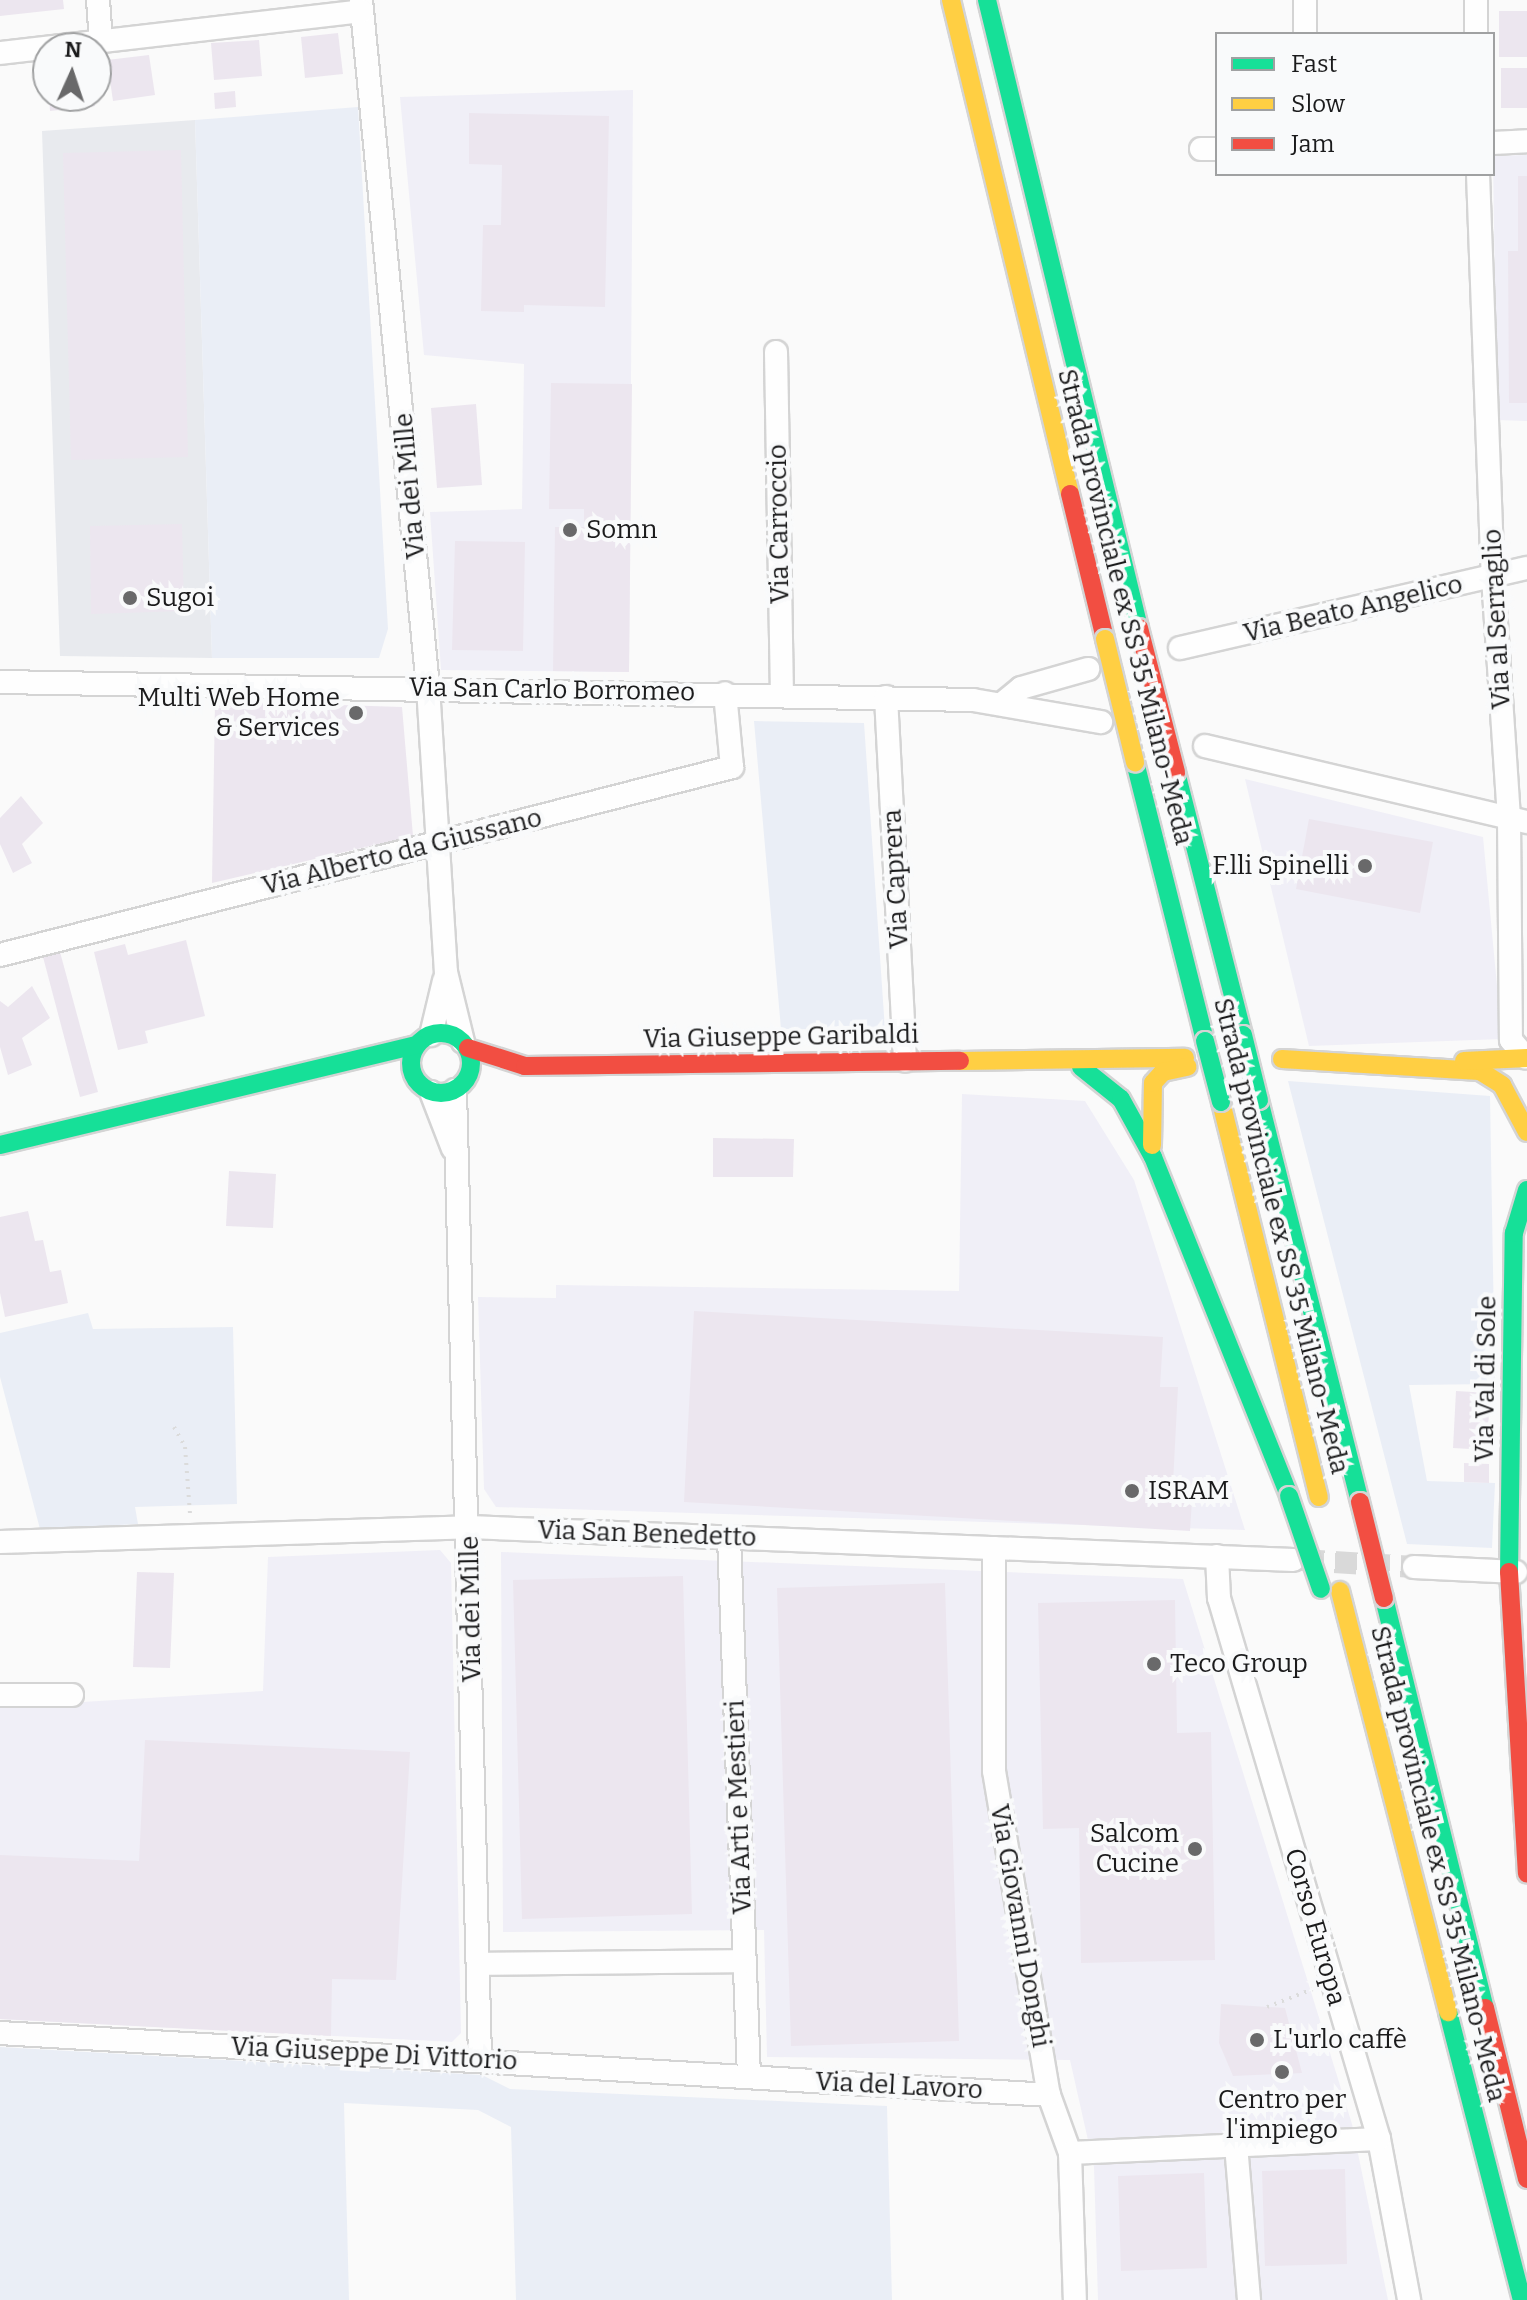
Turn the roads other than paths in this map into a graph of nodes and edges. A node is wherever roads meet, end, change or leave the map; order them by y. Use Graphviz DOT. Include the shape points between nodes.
graph roads {
  1 [pos="98,0"];
  2 [pos="951,0"];
  3 [pos="987,0"];
  4 [pos="1305,0"];
  5 [pos="1476,0"];
  6 [pos="361,5"];
  7 [pos="100,32"];
  8 [pos="1305,32"];
  9 [pos="1476,32"];
  10 [pos="112,40"];
  11 [pos="32,50"];
  12 [pos="0,53"];
  13 [pos="1527,141"];
  14 [pos="1495,143"];
  15 [pos="1478,176"];
  16 [pos="776,352"];
  17 [pos="1527,568"];
  18 [pos="1493,577"];
  19 [pos="1180,648"];
  20 [pos="1088,669"];
  21 [pos="0,682"];
  22 [pos="428,687"];
  23 [pos="725,693"];
  24 [pos="782,695"];
  25 [pos="886,697"];
  26 [pos="1004,702"];
  27 [pos="1101,722"];
  28 [pos="1205,746"];
  29 [pos="1518,820"];
  30 [pos="437,844"];
  31 [pos="0,955"];
  32 [pos="446,972"];
  33 [pos="424,1040"];
  34 [pos="465,1045"];
  35 [pos="1526,1058"];
  36 [pos="905,1061"];
  37 [pos="1038,1062"];
  38 [pos="1438,1065"];
  39 [pos="525,1066"];
  40 [pos="315,1067"];
  41 [pos="1081,1067"];
  42 [pos="1284,1067"];
  43 [pos="1159,1074"];
  44 [pos="1520,1087"];
  45 [pos="424,1088"];
  46 [pos="459,1088"];
  47 [pos="1523,1124"];
  48 [pos="0,1145"];
  49 [pos="1153,1157"];
  50 [pos="457,1158"];
  51 [pos="1527,1190"];
  52 [pos="1321,1505"];
  53 [pos="469,1527"];
  54 [pos="729,1537"];
  55 [pos="0,1542"];
  56 [pos="994,1548"];
  57 [pos="1217,1556"];
  58 [pos="1293,1560"];
  59 [pos="1333,1560"];
  60 [pos="1414,1567"];
  61 [pos="1518,1572"];
  62 [pos="1331,1590"];
  63 [pos="0,1695"];
  64 [pos="72,1695"];
  65 [pos="1527,1873"];
  66 [pos="745,1961"];
  67 [pos="479,1964"];
  68 [pos="0,2033"];
  69 [pos="480,2060"];
  70 [pos="749,2077"];
  71 [pos="1049,2095"];
  72 [pos="1379,2139"];
  73 [pos="1236,2145"];
  74 [pos="1070,2153"];
  75 [pos="1527,2179"];
  76 [pos="1075,2300"];
  77 [pos="1249,2300"];
  78 [pos="1409,2300"];
  79 [pos="1522,2300"];
  1 -- 7 [label="street"];
  2 -- 52 [label="main road, Strada provinciale ex SS 35 Milano-Meda, bridge"];
  3 -- 75 [label="main road, Strada provinciale ex SS 35 Milano-Meda, bridge"];
  4 -- 8 [label="street"];
  5 -- 9 [label="street"];
  6 -- 10 [label="street"];
  6 -- 22 [label="street, Via dei Mille"];
  11 -- 12 [label="street"];
  13 -- 14 [label="street"];
  15 -- 18 [label="street, Via al Serraglio"];
  16 -- 24 [label="street, Via Carroccio"];
  17 -- 18 [label="street, Via Beato Angelico"];
  18 -- 19 [label="street, Via Beato Angelico"];
  18 -- 29 [label="street, Via al Serraglio"];
  20 -- 26 [label="street" via="1021,688"];
  21 -- 22 [label="street, Via San Carlo Borromeo"];
  22 -- 23 [label="street, Via San Carlo Borromeo"];
  22 -- 30 [label="street, Via dei Mille"];
  23 -- 24 [label="street, Via San Carlo Borromeo"];
  23 -- 30 [label="street, Via Alberto da Giussano" via="732,767"];
  24 -- 25 [label="street, Via San Carlo Borromeo"];
  25 -- 26 [label="street, Via San Carlo Borromeo"];
  25 -- 36 [label="street, Via Caprera"];
  26 -- 27 [label="street, Via San Carlo Borromeo"];
  28 -- 29 [label="street"];
  29 -- 35 [label="street, Via al Serraglio" via="1511,1040"];
  30 -- 31 [label="street, Via Alberto da Giussano"];
  30 -- 32 [label="street, Via dei Mille"];
  32 -- 33 [label="street, Via dei Mille"];
  32 -- 34 [label="street, Via dei Mille"];
  33 -- 34 [label="main road" via="448,1034"];
  33 -- 40 [label="main road" via="365,1060"];
  33 -- 45 [label="main road" via="411,1065"];
  34 -- 39 [label="main road, Via Giuseppe Garibaldi"];
  34 -- 46 [label="main road" via="471,1068"];
  35 -- 38 [label="main road"];
  36 -- 37 [label="main road, Via Giuseppe Garibaldi"];
  36 -- 39 [label="main road, Via Giuseppe Garibaldi"];
  37 -- 41 [label="main road, Via Giuseppe Garibaldi"];
  37 -- 43 [label="main road, Via Giuseppe Garibaldi" via="1187,1066"];
  38 -- 42 [label="main road"];
  38 -- 47 [label="main road" via="1493,1076"];
  39 -- 46 [label="main road, Via Giuseppe Garibaldi"];
  40 -- 45 [label="main road" via="389,1077"];
  40 -- 48 [label="main road"];
  41 -- 43 [label="main road, Via Giuseppe Garibaldi"];
  41 -- 49 [label="main road" via="1121,1099"];
  43 -- 49 [label="main road" via="1149,1105"];
  44 -- 47 [label="main road"];
  45 -- 46 [label="main road"];
  45 -- 50 [label="street, Via dei Mille"];
  46 -- 50 [label="street, Via dei Mille"];
  49 -- 62 [label="main road, bridge"];
  50 -- 53 [label="street, Via dei Mille"];
  51 -- 61 [label="main road, Via Val di Sole" via="1514,1233"];
  53 -- 54 [label="street, Via San Benedetto"];
  53 -- 55 [label="street, Via San Benedetto"];
  53 -- 67 [label="street, Via dei Mille"];
  54 -- 56 [label="street, Via San Benedetto"];
  54 -- 66 [label="street, Via Arti e Mestieri"];
  56 -- 57 [label="street, Via San Benedetto"];
  56 -- 71 [label="street, Via Giovanni Donghi" via="994,1771"];
  57 -- 58 [label="street, Via San Benedetto"];
  57 -- 72 [label="street, Corso Europa" via="1219,1598"];
  59 -- 62 [label="main road, Strada provinciale ex SS 35 Milano-Meda"];
  60 -- 61 [label="street"];
  61 -- 65 [label="main road, Via Val di Sole"];
  62 -- 79 [label="main road, Strada provinciale ex SS 35 Milano-Meda" via="1386,1757"];
  63 -- 64 [label="street"];
  66 -- 67 [label="street"];
  66 -- 70 [label="street, Via Arti e Mestieri"];
  67 -- 69 [label="street, Via dei Mille"];
  68 -- 69 [label="street, Via Giuseppe Di Vittorio"];
  69 -- 70 [label="street, Via Giuseppe Di Vittorio"];
  70 -- 71 [label="street, Via del Lavoro"];
  71 -- 74 [label="street, Via Giovanni Donghi"];
  72 -- 73 [label="street"];
  72 -- 78 [label="street, Corso Europa"];
  73 -- 74 [label="street"];
  73 -- 77 [label="street"];
  74 -- 76 [label="street, Via Giovanni Donghi"];
}
